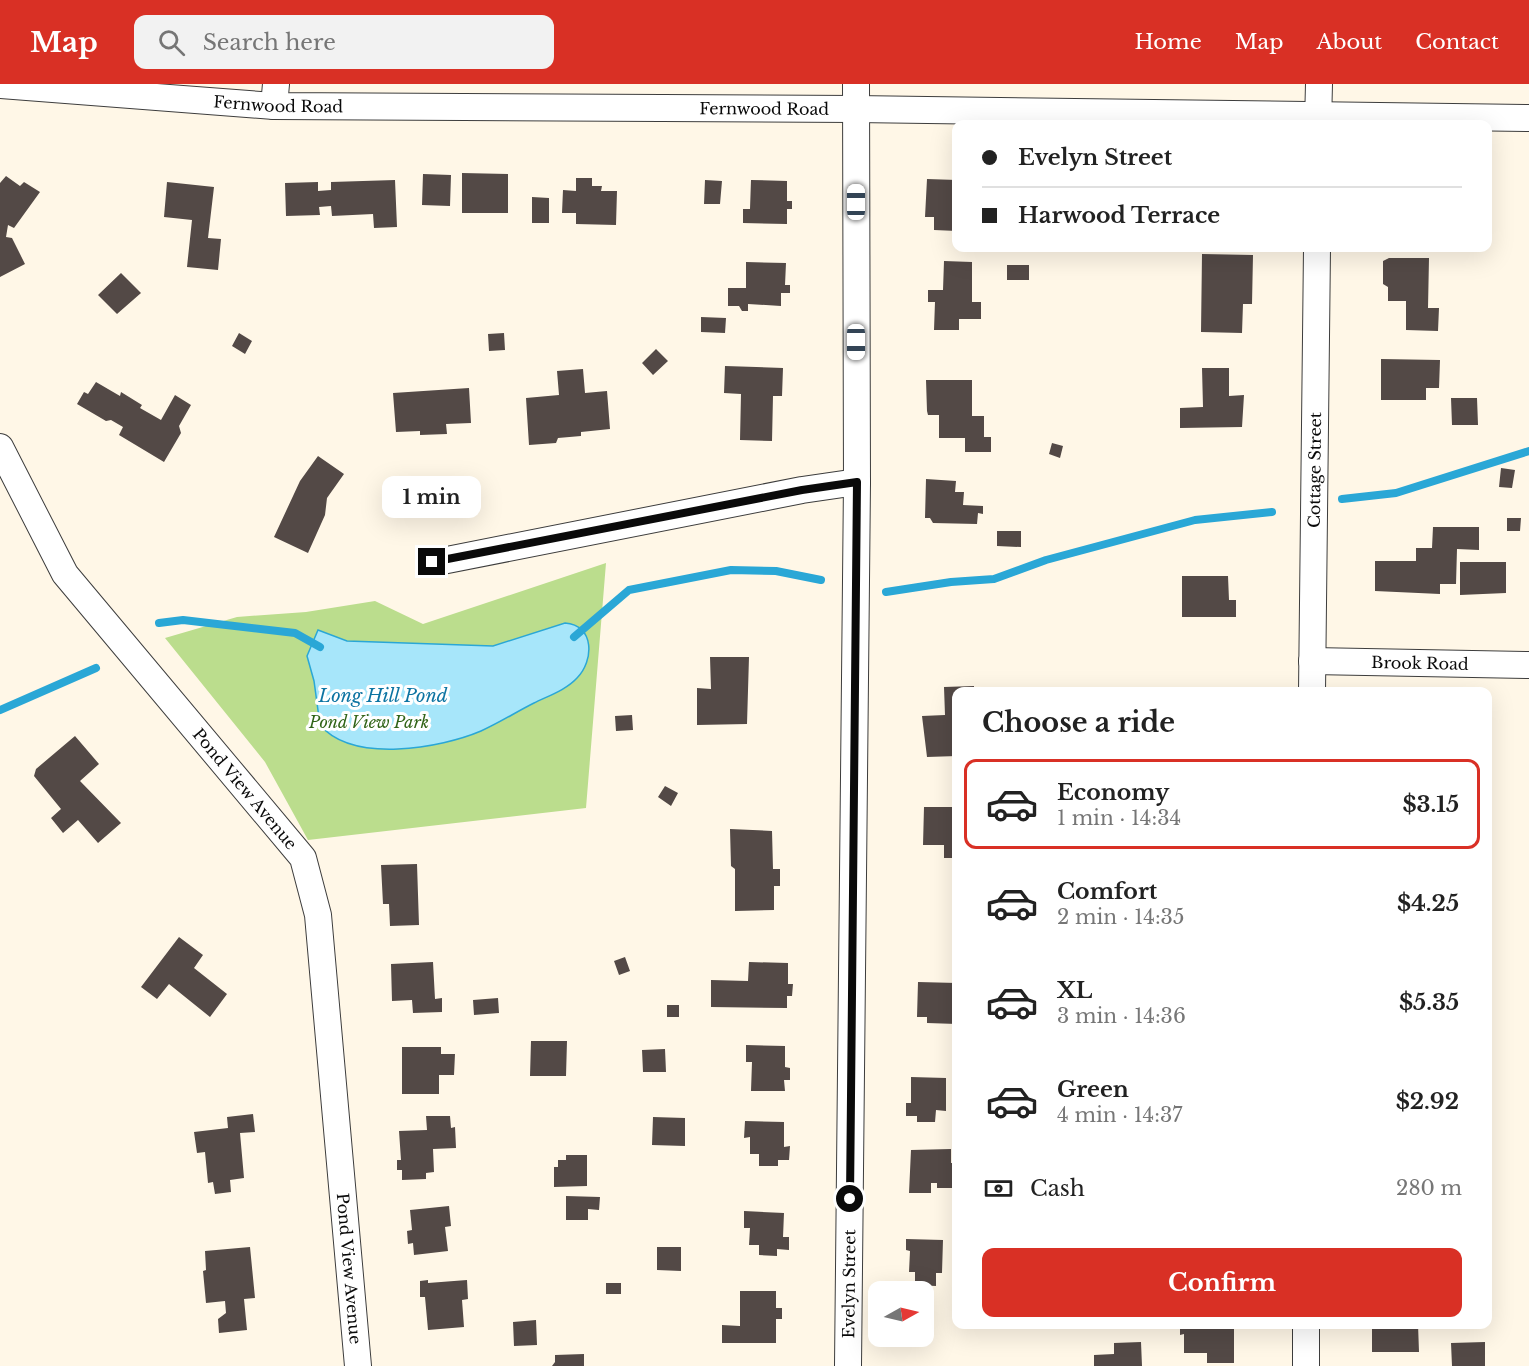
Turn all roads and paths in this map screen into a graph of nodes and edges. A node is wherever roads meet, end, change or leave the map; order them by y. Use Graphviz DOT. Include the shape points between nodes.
graph roads {
  1 [pos="856,84"];
  2 [pos="1319,84"];
  3 [pos="0,85"];
  4 [pos="275,95"];
  5 [pos="855,109"];
  6 [pos="1529,118"];
  7 [pos="1318,120"];
  8 [pos="1317,252"];
  9 [pos="0,447"];
  10 [pos="857,482"];
  11 [pos="432,562"];
  12 [pos="1312,661"];
  13 [pos="1529,665"];
  14 [pos="1312,687"];
  15 [pos="1306,1329"];
  16 [pos="358,1366"];
  17 [pos="848,1366"];
  18 [pos="1306,1366"];
  1 -- 5 [label="street, Evelyn Street"];
  2 -- 7 [label="street"];
  3 -- 4 [label="street, Fernwood Road"];
  4 -- 5 [label="street, Fernwood Road"];
  5 -- 7 [label="street, Fernwood Road"];
  5 -- 10 [label="street, Evelyn Street"];
  6 -- 7 [label="street, Fernwood Road"];
  8 -- 12 [label="street, Cottage Street"];
  9 -- 16 [label="street, Pond View Avenue" via="65,574 303,858 318,915"];
  10 -- 11 [label="street"];
  10 -- 17 [label="street, Evelyn Street"];
  12 -- 13 [label="street, Brook Road"];
  12 -- 14 [label="street, Cottage Street"];
  15 -- 18 [label="street"];
}
